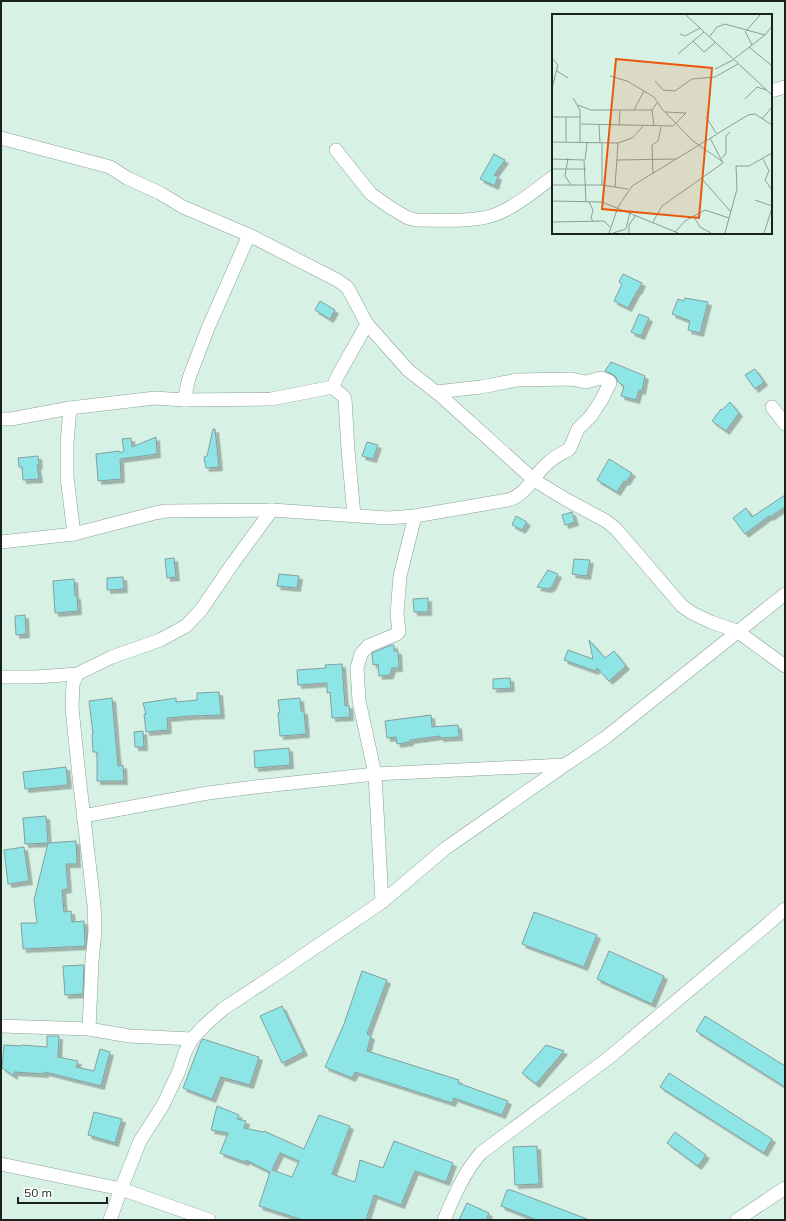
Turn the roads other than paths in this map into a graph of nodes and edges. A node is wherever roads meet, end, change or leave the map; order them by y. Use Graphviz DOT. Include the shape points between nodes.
graph roads {
  1 [pos="785,87"];
  2 [pos="772,91"];
  3 [pos="1,138"];
  4 [pos="336,150"];
  5 [pos="552,178"];
  6 [pos="249,235"];
  7 [pos="367,324"];
  8 [pos="333,387"];
  9 [pos="436,392"];
  10 [pos="184,400"];
  11 [pos="70,408"];
  12 [pos="772,408"];
  13 [pos="1,419"];
  14 [pos="785,424"];
  15 [pos="534,480"];
  16 [pos="272,510"];
  17 [pos="354,515"];
  18 [pos="415,516"];
  19 [pos="74,534"];
  20 [pos="1,542"];
  21 [pos="785,594"];
  22 [pos="737,631"];
  23 [pos="785,666"];
  24 [pos="77,674"];
  25 [pos="1,677"];
  26 [pos="565,765"];
  27 [pos="375,774"];
  28 [pos="84,816"];
  29 [pos="382,902"];
  30 [pos="784,910"];
  31 [pos="1,1026"];
  32 [pos="89,1029"];
  33 [pos="192,1039"];
  34 [pos="1,1164"];
  35 [pos="785,1188"];
  36 [pos="121,1189"];
  37 [pos="741,1219"];
  38 [pos="110,1220"];
  39 [pos="209,1220"];
  40 [pos="444,1220"];
  1 -- 2 [label="street"];
  3 -- 6 [label="street" via="106,165 127,178 160,192 183,207"];
  4 -- 5 [label="street" via="371,194 408,218 417,220 472,220 499,214"];
  6 -- 7 [label="street" via="347,287"];
  6 -- 10 [label="street" via="208,328"];
  7 -- 8 [label="street"];
  7 -- 9 [label="street" via="408,370"];
  8 -- 10 [label="street" via="271,399"];
  8 -- 17 [label="street" via="345,399"];
  9 -- 15 [label="street"];
  9 -- 15 [label="street" via="517,380 609,380 610,384 602,398 578,429 570,448 549,462"];
  10 -- 11 [label="street" via="155,398"];
  11 -- 13 [label="street"];
  11 -- 19 [label="street" via="67,477"];
  12 -- 14 [label="street"];
  15 -- 18 [label="street" via="513,499"];
  15 -- 22 [label="street" via="616,529 682,606 692,613"];
  16 -- 17 [label="street"];
  16 -- 19 [label="street" via="166,511"];
  16 -- 24 [label="street" via="201,610 186,626 160,640 112,657"];
  17 -- 18 [label="street" via="387,518"];
  18 -- 27 [label="street" via="400,576 397,614 399,632 368,646 361,654 357,668 360,701"];
  19 -- 20 [label="street"];
  21 -- 22 [label="street"];
  22 -- 23 [label="street"];
  22 -- 26 [label="street" via="605,738"];
  24 -- 25 [label="street"];
  24 -- 28 [label="street" via="73,684 72,708"];
  26 -- 27 [label="street"];
  26 -- 29 [label="street" via="446,848"];
  27 -- 28 [label="street" via="214,792"];
  27 -- 29 [label="street"];
  28 -- 32 [label="street" via="95,931"];
  29 -- 33 [label="street" via="223,1009"];
  30 -- 40 [label="street" via="611,1056 482,1153 464,1176"];
  31 -- 32 [label="street"];
  32 -- 33 [label="street" via="129,1036"];
  33 -- 36 [label="street" via="163,1105 140,1141"];
  34 -- 36 [label="street"];
  35 -- 37 [label="street"];
  36 -- 38 [label="street"];
  36 -- 39 [label="street"];
}
